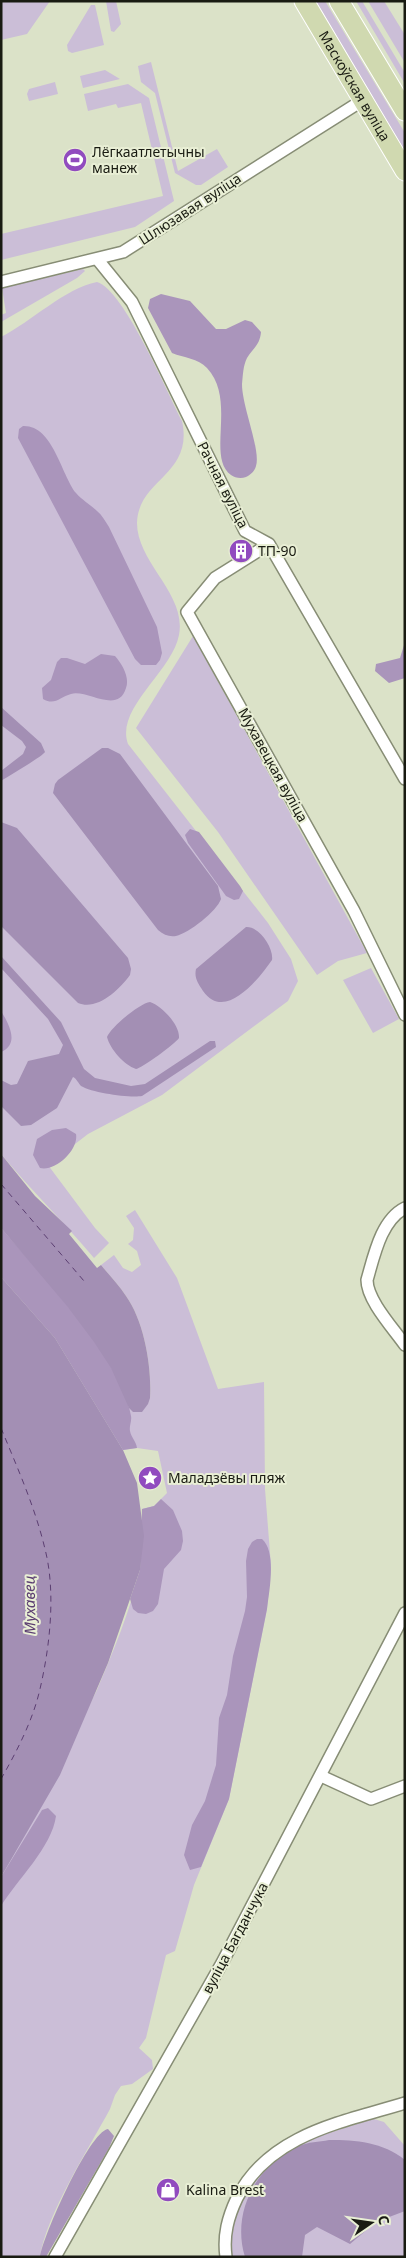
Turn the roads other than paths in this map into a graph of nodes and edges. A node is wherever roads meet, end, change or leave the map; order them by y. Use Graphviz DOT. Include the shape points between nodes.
graph roads {
  1 [pos="304,1"];
  2 [pos="339,1"];
  3 [pos="363,100"];
  4 [pos="405,112"];
  5 [pos="405,170"];
  6 [pos="98,260"];
  7 [pos="1,282"];
  8 [pos="269,544"];
  9 [pos="405,779"];
  10 [pos="405,1015"];
  11 [pos="405,1208"];
  12 [pos="405,1345"];
  13 [pos="405,1613"];
  14 [pos="321,1776"];
  15 [pos="405,1786"];
  16 [pos="405,2103"];
  17 [pos="55,2257"];
  18 [pos="226,2257"];
  1 -- 3 [label="main road, Маскоўская вуліца"];
  2 -- 4 [label="main road"];
  3 -- 5 [label="main road, Маскоўская вуліца"];
  3 -- 6 [label="street, Шлюзавая вуліца" via="123,252"];
  6 -- 7 [label="street, Шлюзавая вуліца"];
  6 -- 8 [label="street, Рачная вуліца" via="132,302 245,532"];
  8 -- 9 [label="street"];
  8 -- 10 [label="street, Мухавецкая вуліца" via="215,578 187,612 354,911"];
  11 -- 12 [label="street" via="388,1222 367,1280 372,1298"];
  13 -- 14 [label="street, вуліца Багданчука"];
  14 -- 15 [label="street" via="370,1799"];
  14 -- 17 [label="street, вуліца Багданчука" via="188,2024"];
  16 -- 18 [label="street" via="307,2135 263,2161 233,2206 226,2230"];
}
